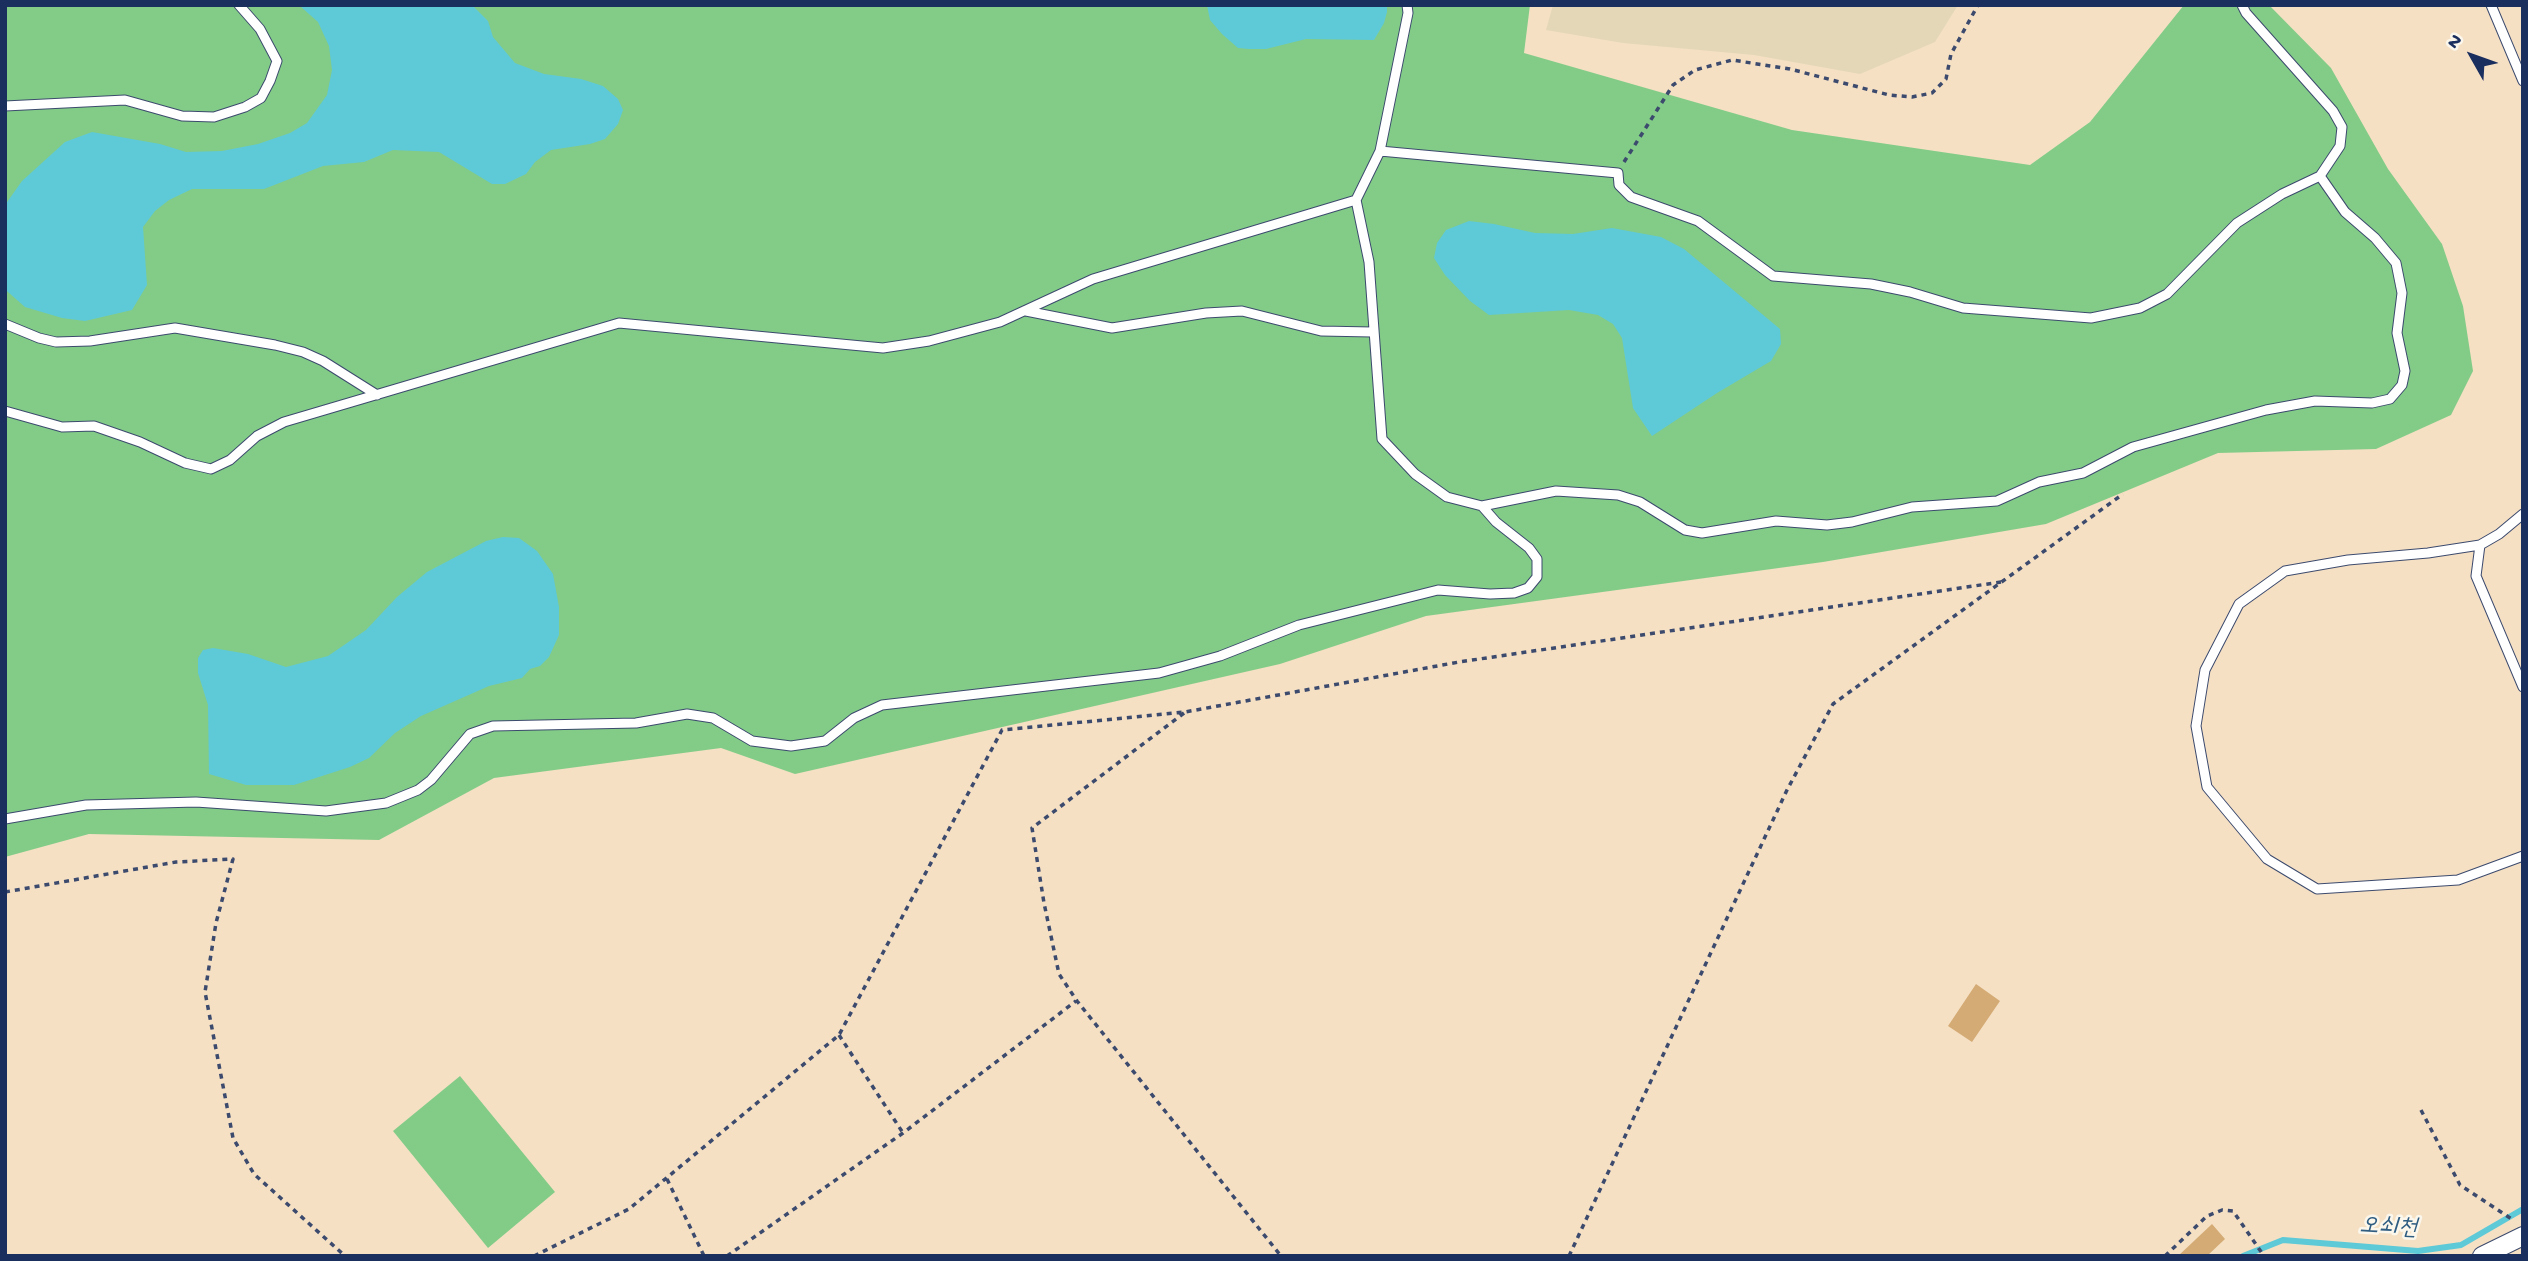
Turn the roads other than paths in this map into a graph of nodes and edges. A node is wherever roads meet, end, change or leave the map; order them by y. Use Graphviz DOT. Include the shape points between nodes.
graph roads {
  1 [pos="239,5"];
  2 [pos="1407,5"];
  3 [pos="2242,5"];
  4 [pos="2491,5"];
  5 [pos="2523,81"];
  6 [pos="5,106"];
  7 [pos="1380,151"];
  8 [pos="2320,176"];
  9 [pos="1356,200"];
  10 [pos="1025,311"];
  11 [pos="5,324"];
  12 [pos="1372,332"];
  13 [pos="377,395"];
  14 [pos="5,411"];
  15 [pos="1482,506"];
  16 [pos="2523,514"];
  17 [pos="2480,545"];
  18 [pos="2523,687"];
  19 [pos="5,819"];
  20 [pos="2523,856"];
  21 [pos="2523,1236"];
  22 [pos="2482,1256"];
  1 -- 6 [label="lane" via="260,29 277,61 261,98 245,107 214,117 182,116 125,100"];
  2 -- 7 [label="lane"];
  3 -- 8 [label="lane" via="2342,127 2340,146"];
  4 -- 5 [label="lane"];
  7 -- 8 [label="lane" via="1618,173 1619,185 1631,197 1698,221 1773,276 1871,284 1964,308 2091,318 2140,308 2167,294 2237,223"];
  7 -- 9 [label="lane"];
  8 -- 15 [label="lane" via="2345,212 2396,263 2402,293 2398,333 2405,371 2402,385 2390,399 2372,403 2315,401 2266,410 2133,447 2082,472 2039,482 1997,501 1912,507 1827,525 1776,521 1702,533 1685,530 1640,502 1618,495 1556,491"];
  9 -- 10 [label="lane" via="1093,279"];
  9 -- 12 [label="lane" via="1369,262"];
  10 -- 12 [label="lane" via="1112,328 1242,311 1321,331"];
  10 -- 13 [label="lane" via="929,341 883,348 619,323"];
  11 -- 13 [label="lane" via="56,342 175,328 275,345 323,361"];
  12 -- 15 [label="lane" via="1382,439 1415,474 1447,497"];
  13 -- 14 [label="lane" via="284,422 211,469 94,426 62,427"];
  15 -- 19 [label="lane" via="1537,559 1537,577 1528,589 1490,594 1438,590 1299,625 1220,656 1159,673 883,705 854,718 825,741 791,746 752,741 713,718 687,714 636,723 493,726 470,734 418,790 386,803 326,811 183,802 86,805"];
  16 -- 17 [label="lane"];
  17 -- 18 [label="lane" via="2476,576"];
  17 -- 20 [label="lane" via="2285,571 2239,604 2205,670 2196,726 2207,787 2267,859 2317,889 2458,880"];
  21 -- 22 [label="street"];
}
